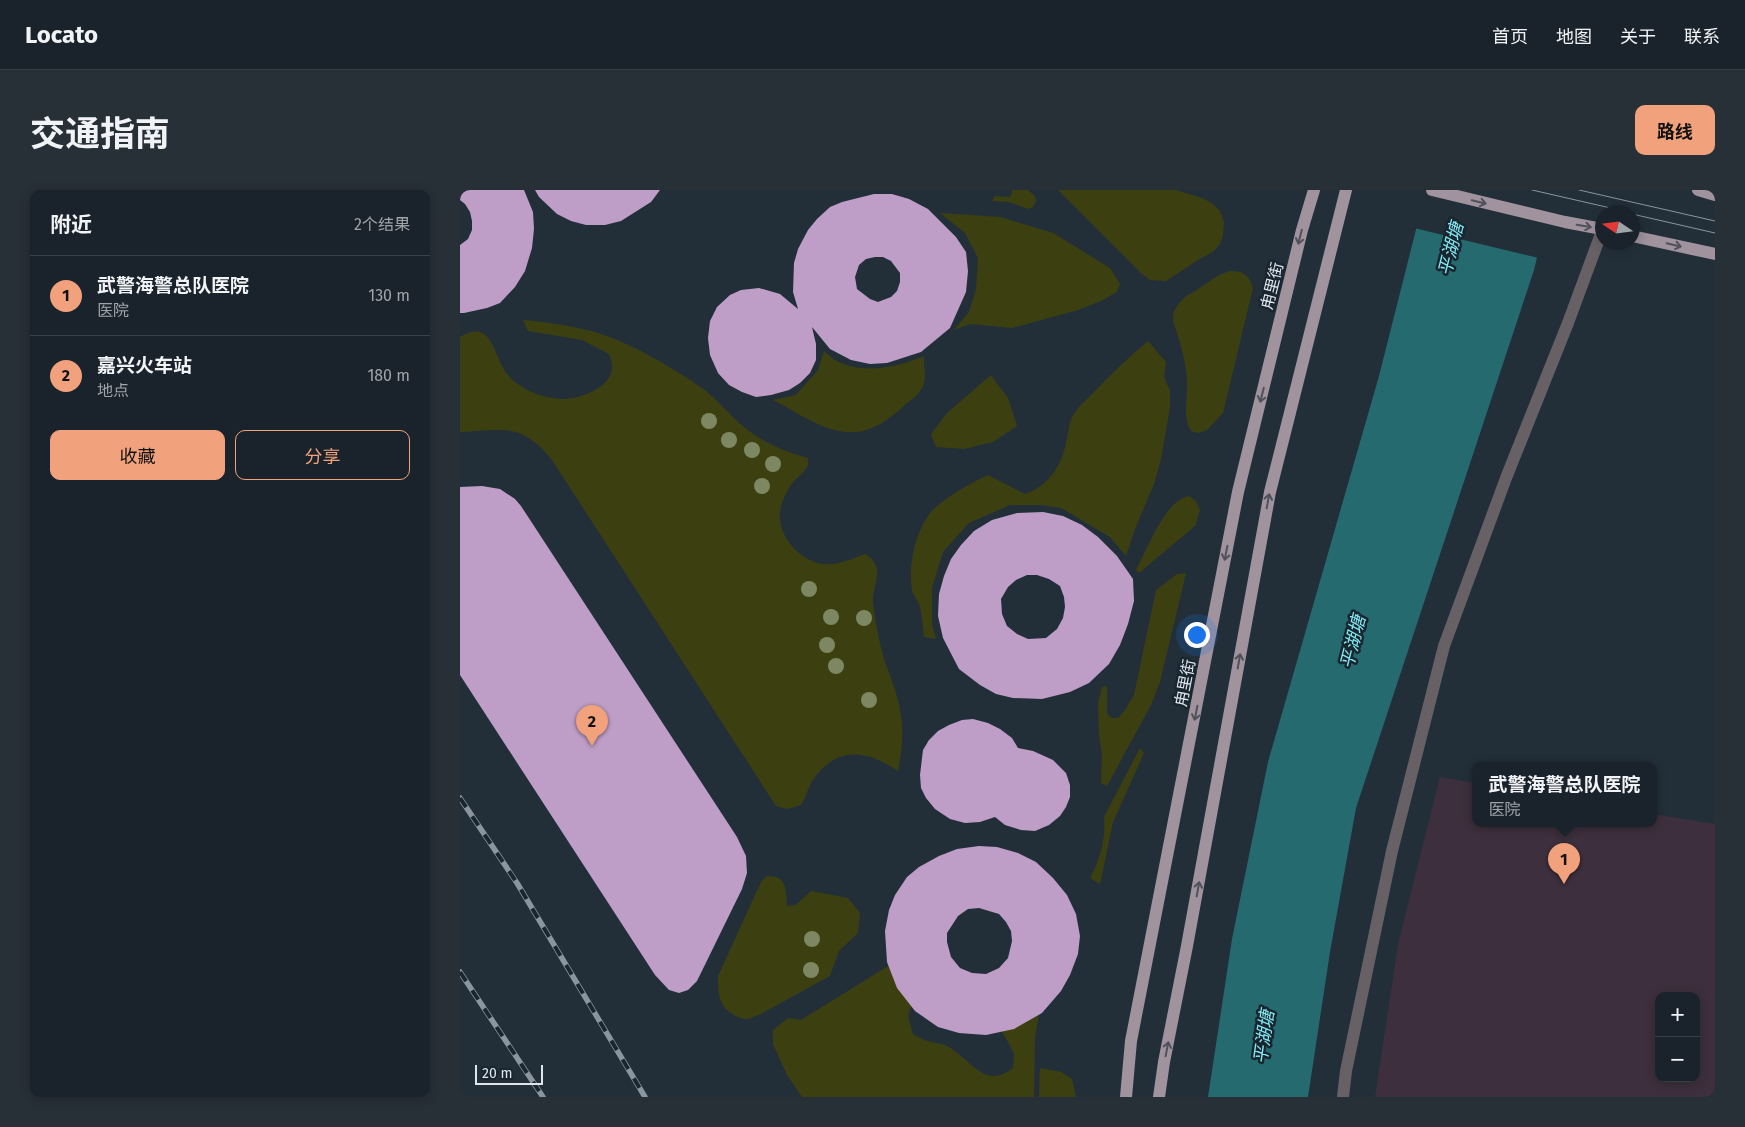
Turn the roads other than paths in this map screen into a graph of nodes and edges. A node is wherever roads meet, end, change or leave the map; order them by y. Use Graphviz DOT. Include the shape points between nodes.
graph roads {
  1 [pos="1314,190"];
  2 [pos="1346,190"];
  3 [pos="1432,190"];
  4 [pos="1698,190"];
  5 [pos="1715,195"];
  6 [pos="1595,228"];
  7 [pos="1640,238"];
  8 [pos="1595,249"];
  9 [pos="1715,254"];
  10 [pos="1126,1097"];
  11 [pos="1159,1097"];
  12 [pos="1343,1097"];
  1 -- 10 [label="main road, 甪里街, one-way" via="1238,492 1131,1041"];
  11 -- 2 [label="main road, one-way" via="1270,492"];
  3 -- 6 [label="main road, one-way"];
  4 -- 5 [label="main road"];
  7 -- 9 [label="main road, one-way"];
  8 -- 12 [label="street" via="1444,646 1392,851"];
}
